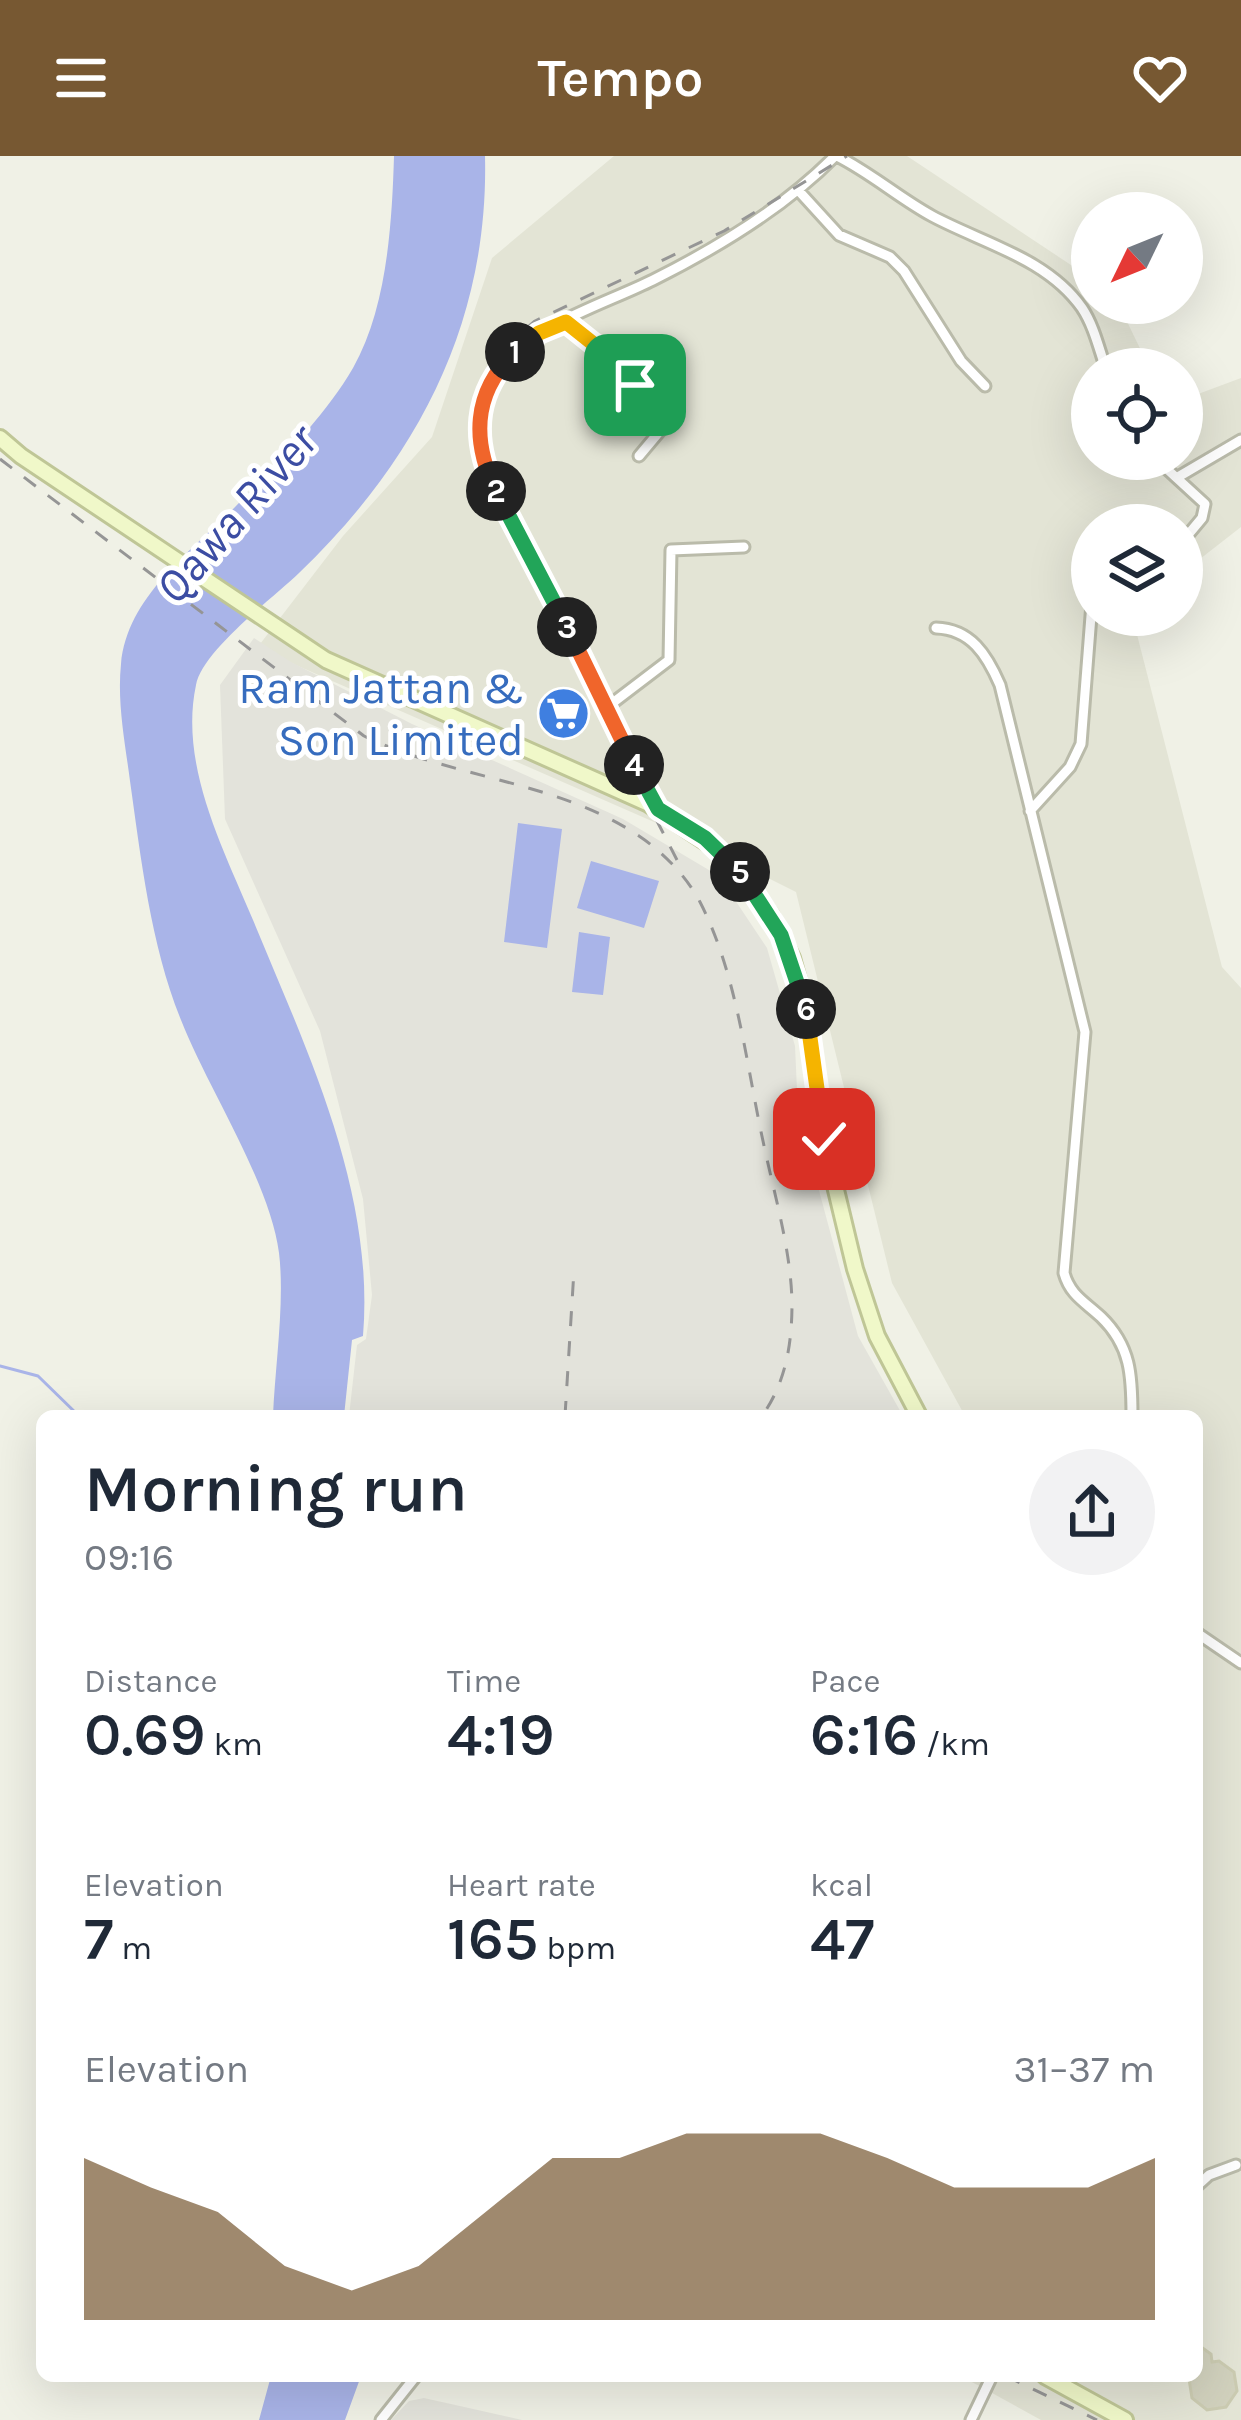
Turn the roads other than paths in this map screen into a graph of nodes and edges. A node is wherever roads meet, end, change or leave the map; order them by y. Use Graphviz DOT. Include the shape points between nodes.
graph roads {
  1 [pos="836,156"];
  2 [pos="798,190"];
  3 [pos="566,322"];
  4 [pos="1099,348"];
  5 [pos="986,386"];
  6 [pos="0,438"];
  7 [pos="1241,440"];
  8 [pos="639,456"];
  9 [pos="1203,462"];
  10 [pos="1181,480"];
  11 [pos="1203,511"];
  12 [pos="744,547"];
  13 [pos="936,628"];
  14 [pos="1089,636"];
  15 [pos="606,708"];
  16 [pos="658,809"];
  17 [pos="1030,811"];
  18 [pos="916,1410"];
  19 [pos="1132,1410"];
  20 [pos="1203,1637"];
  21 [pos="1241,1663"];
  22 [pos="1236,2165"];
  23 [pos="1203,2180"];
  24 [pos="411,2382"];
  25 [pos="989,2382"];
  26 [pos="1056,2382"];
  27 [pos="381,2420"];
  28 [pos="971,2420"];
  29 [pos="1125,2420"];
  1 -- 2 [label="street"];
  1 -- 4 [label="street" via="1057,284 1091,323"];
  2 -- 3 [label="street" via="682,264"];
  2 -- 5 [label="street" via="838,235 904,271"];
  3 -- 8 [label="street" via="620,365 664,425"];
  3 -- 15 [label="street" via="504,362 477,436 494,486"];
  6 -- 16 [label="main road" via="352,673"];
  7 -- 9 [label="street"];
  10 -- 11 [label="street"];
  12 -- 15 [label="street" via="671,550 669,661"];
  13 -- 17 [label="street" via="961,633 988,657"];
  14 -- 17 [label="street" via="1081,744"];
  15 -- 16 [label="street"];
  16 -- 18 [label="main road" via="727,856 792,958 855,1269 877,1336"];
  17 -- 19 [label="street" via="1085,1032 1064,1273 1128,1356"];
  20 -- 21 [label="street"];
  22 -- 23 [label="street"];
  24 -- 27 [label="street"];
  25 -- 28 [label="street"];
  26 -- 29 [label="main road"];
}
